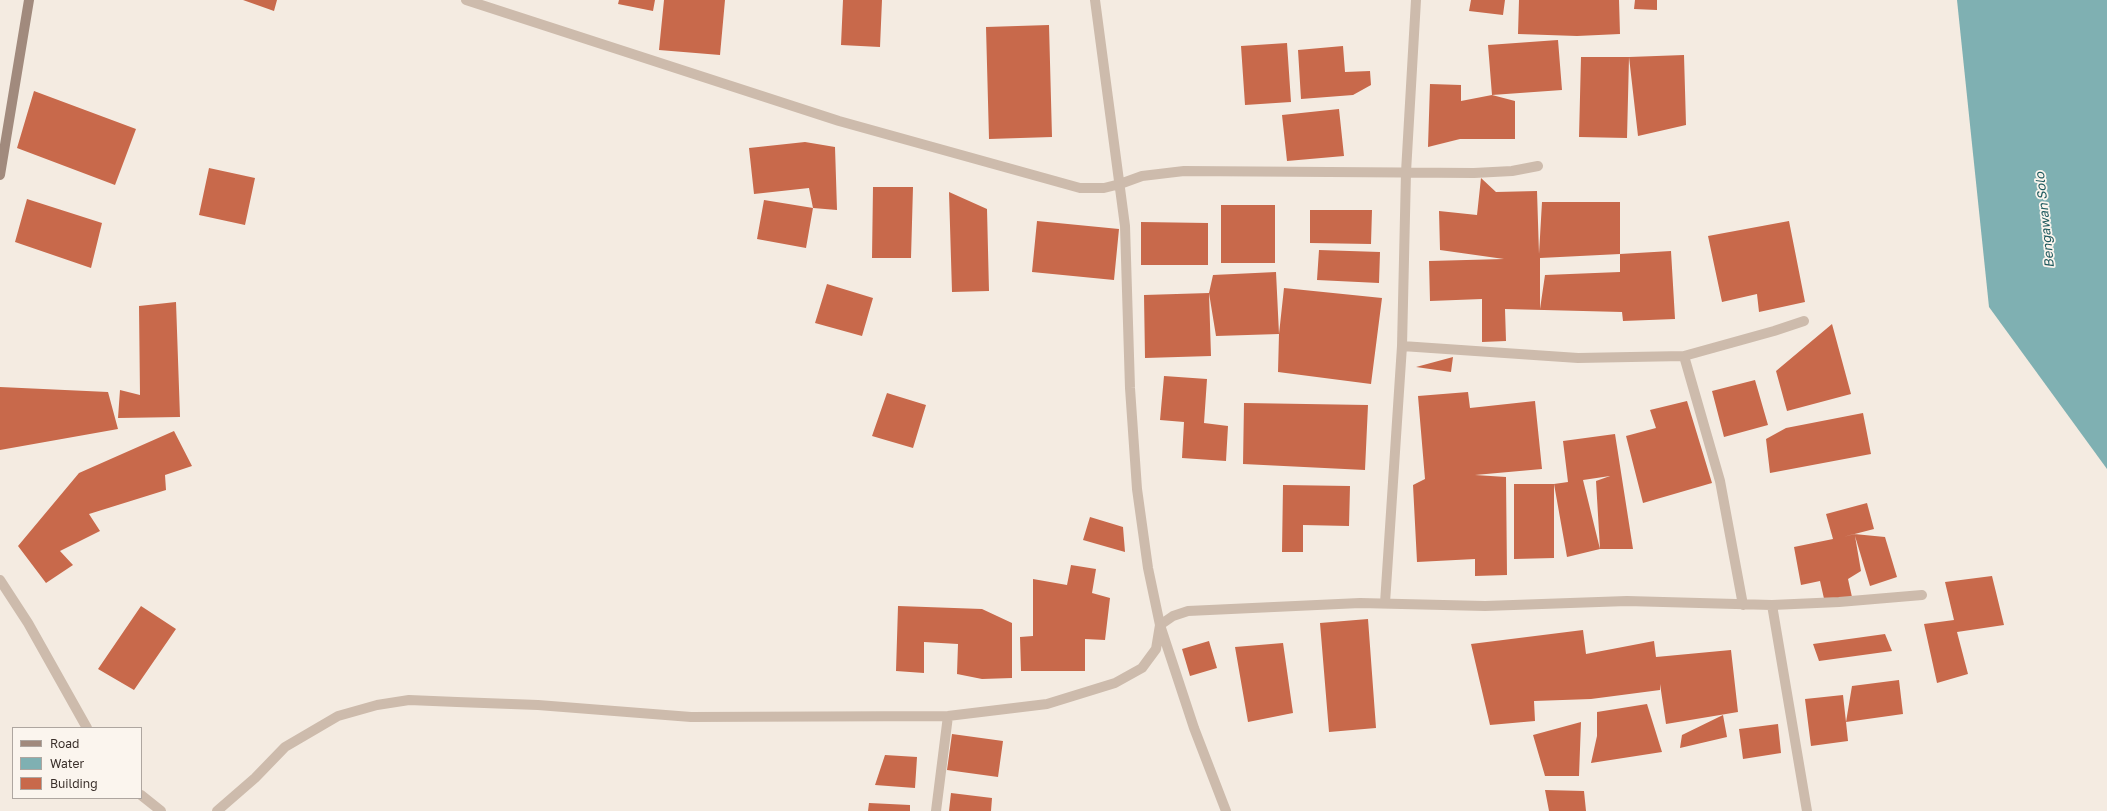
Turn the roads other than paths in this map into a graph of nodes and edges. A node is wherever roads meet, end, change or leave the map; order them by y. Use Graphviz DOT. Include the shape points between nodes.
graph roads {
  1 [pos="29,0"];
  2 [pos="466,0"];
  3 [pos="1095,0"];
  4 [pos="1416,0"];
  5 [pos="1538,166"];
  6 [pos="1406,172"];
  7 [pos="0,175"];
  8 [pos="1120,184"];
  9 [pos="1804,321"];
  10 [pos="1402,346"];
  11 [pos="1684,356"];
  12 [pos="0,580"];
  13 [pos="1922,595"];
  14 [pos="1385,603"];
  15 [pos="1744,604"];
  16 [pos="1772,605"];
  17 [pos="1160,625"];
  18 [pos="948,716"];
  19 [pos="85,727"];
  20 [pos="142,796"];
  21 [pos="161,811"];
  22 [pos="217,811"];
  23 [pos="936,811"];
  24 [pos="1226,811"];
  25 [pos="1806,811"];
  1 -- 7 [label="street"];
  2 -- 8 [label="street" via="839,121 1080,188 1104,188"];
  3 -- 8 [label="street"];
  4 -- 6 [label="street"];
  5 -- 6 [label="street" via="1512,171 1474,173"];
  6 -- 8 [label="street" via="1184,171 1142,176"];
  6 -- 10 [label="street"];
  8 -- 17 [label="street" via="1125,226 1129,381 1137,489 1148,568"];
  9 -- 11 [label="street"];
  10 -- 11 [label="street" via="1578,358"];
  10 -- 14 [label="street"];
  11 -- 15 [label="street" via="1720,480"];
  12 -- 19 [label="street" via="28,623"];
  13 -- 16 [label="street"];
  14 -- 15 [label="street" via="1485,606 1627,601"];
  14 -- 17 [label="street" via="1188,611 1173,616"];
  15 -- 16 [label="street"];
  16 -- 25 [label="street"];
  17 -- 18 [label="street" via="1156,649 1142,668 1115,683 1048,704"];
  17 -- 24 [label="street" via="1194,728"];
  18 -- 22 [label="street" via="691,717 538,705 409,700 377,705 338,716 315,729 285,747 255,778"];
  18 -- 23 [label="street"];
  20 -- 21 [label="street"];
}
